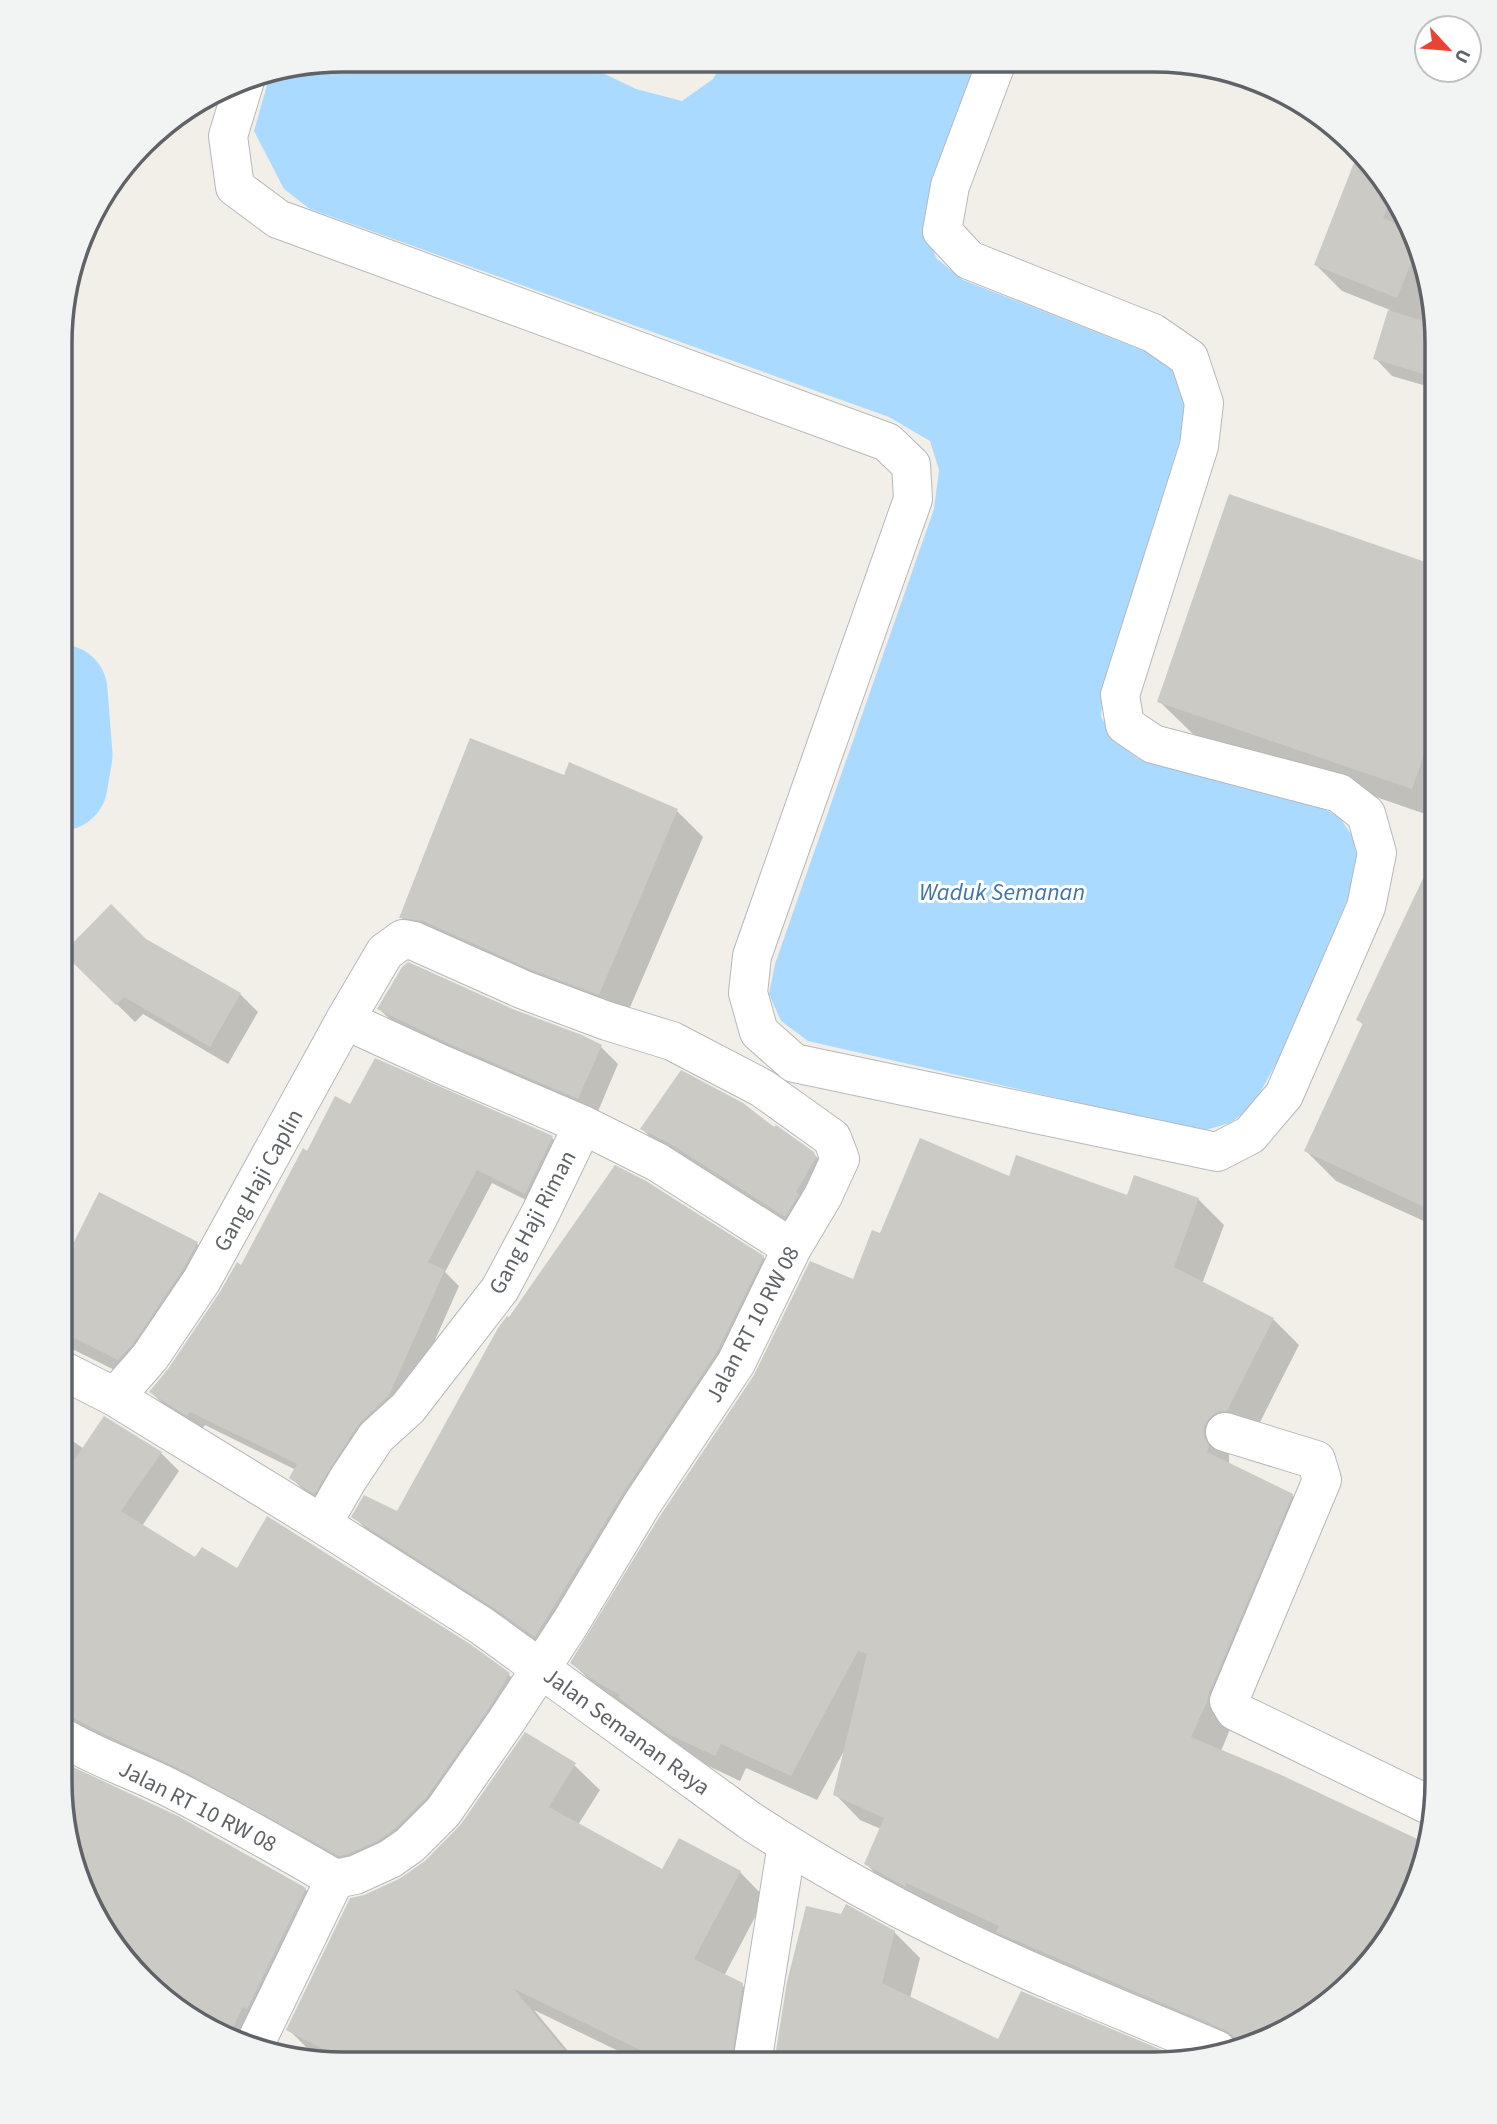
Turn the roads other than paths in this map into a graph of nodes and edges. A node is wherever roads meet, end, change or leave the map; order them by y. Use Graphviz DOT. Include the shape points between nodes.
graph roads {
  1 [pos="993,72"];
  2 [pos="242,91"];
  3 [pos="385,952"];
  4 [pos="345,1020"];
  5 [pos="583,1125"];
  6 [pos="792,1248"];
  7 [pos="72,1375"];
  8 [pos="115,1397"];
  9 [pos="1225,1432"];
  10 [pos="322,1524"];
  11 [pos="541,1668"];
  12 [pos="72,1743"];
  13 [pos="1425,1803"];
  14 [pos="787,1844"];
  15 [pos="335,1879"];
  16 [pos="261,2040"];
  17 [pos="1209,2047"];
  18 [pos="754,2052"];
  1 -- 2 [label="street" via="950,186 942,231 969,260 1153,332 1189,358 1204,403 1199,446 1120,695 1125,725 1153,744 1339,793 1366,814 1377,853 1366,907 1284,1095 1250,1135 1217,1152 794,1063 759,1032 748,993 752,956 914,499 911,465 887,442 278,219 235,187 228,136"];
  3 -- 4 [label="street, Gang Haji Caplin"];
  3 -- 6 [label="street, Jalan RT 10 RW 08" via="403,939 414,941 524,989 673,1041 762,1088 832,1138 840,1159"];
  4 -- 5 [label="street, Gang Haji Riman"];
  4 -- 8 [label="street, Gang Haji Caplin" via="202,1280 150,1357"];
  5 -- 6 [label="street" via="657,1163"];
  5 -- 10 [label="street, Gang Haji Riman" via="500,1289 408,1408 376,1437"];
  6 -- 11 [label="street, Jalan RT 10 RW 08" via="736,1363"];
  7 -- 8 [label="street, Jalan Semanan Raya"];
  8 -- 10 [label="street, Jalan Semanan Raya"];
  9 -- 13 [label="street" via="1316,1460 1322,1480 1229,1701 1235,1711"];
  10 -- 11 [label="street, Jalan Semanan Raya"];
  11 -- 14 [label="street, Jalan Semanan Raya"];
  11 -- 15 [label="street, Jalan RT 10 RW 08" via="443,1812 411,1845 355,1875"];
  12 -- 15 [label="street, Jalan RT 10 RW 08" via="236,1822"];
  14 -- 17 [label="street, Jalan Semanan Raya" via="947,1933"];
  14 -- 18 [label="street"];
  15 -- 16 [label="street"];
}
